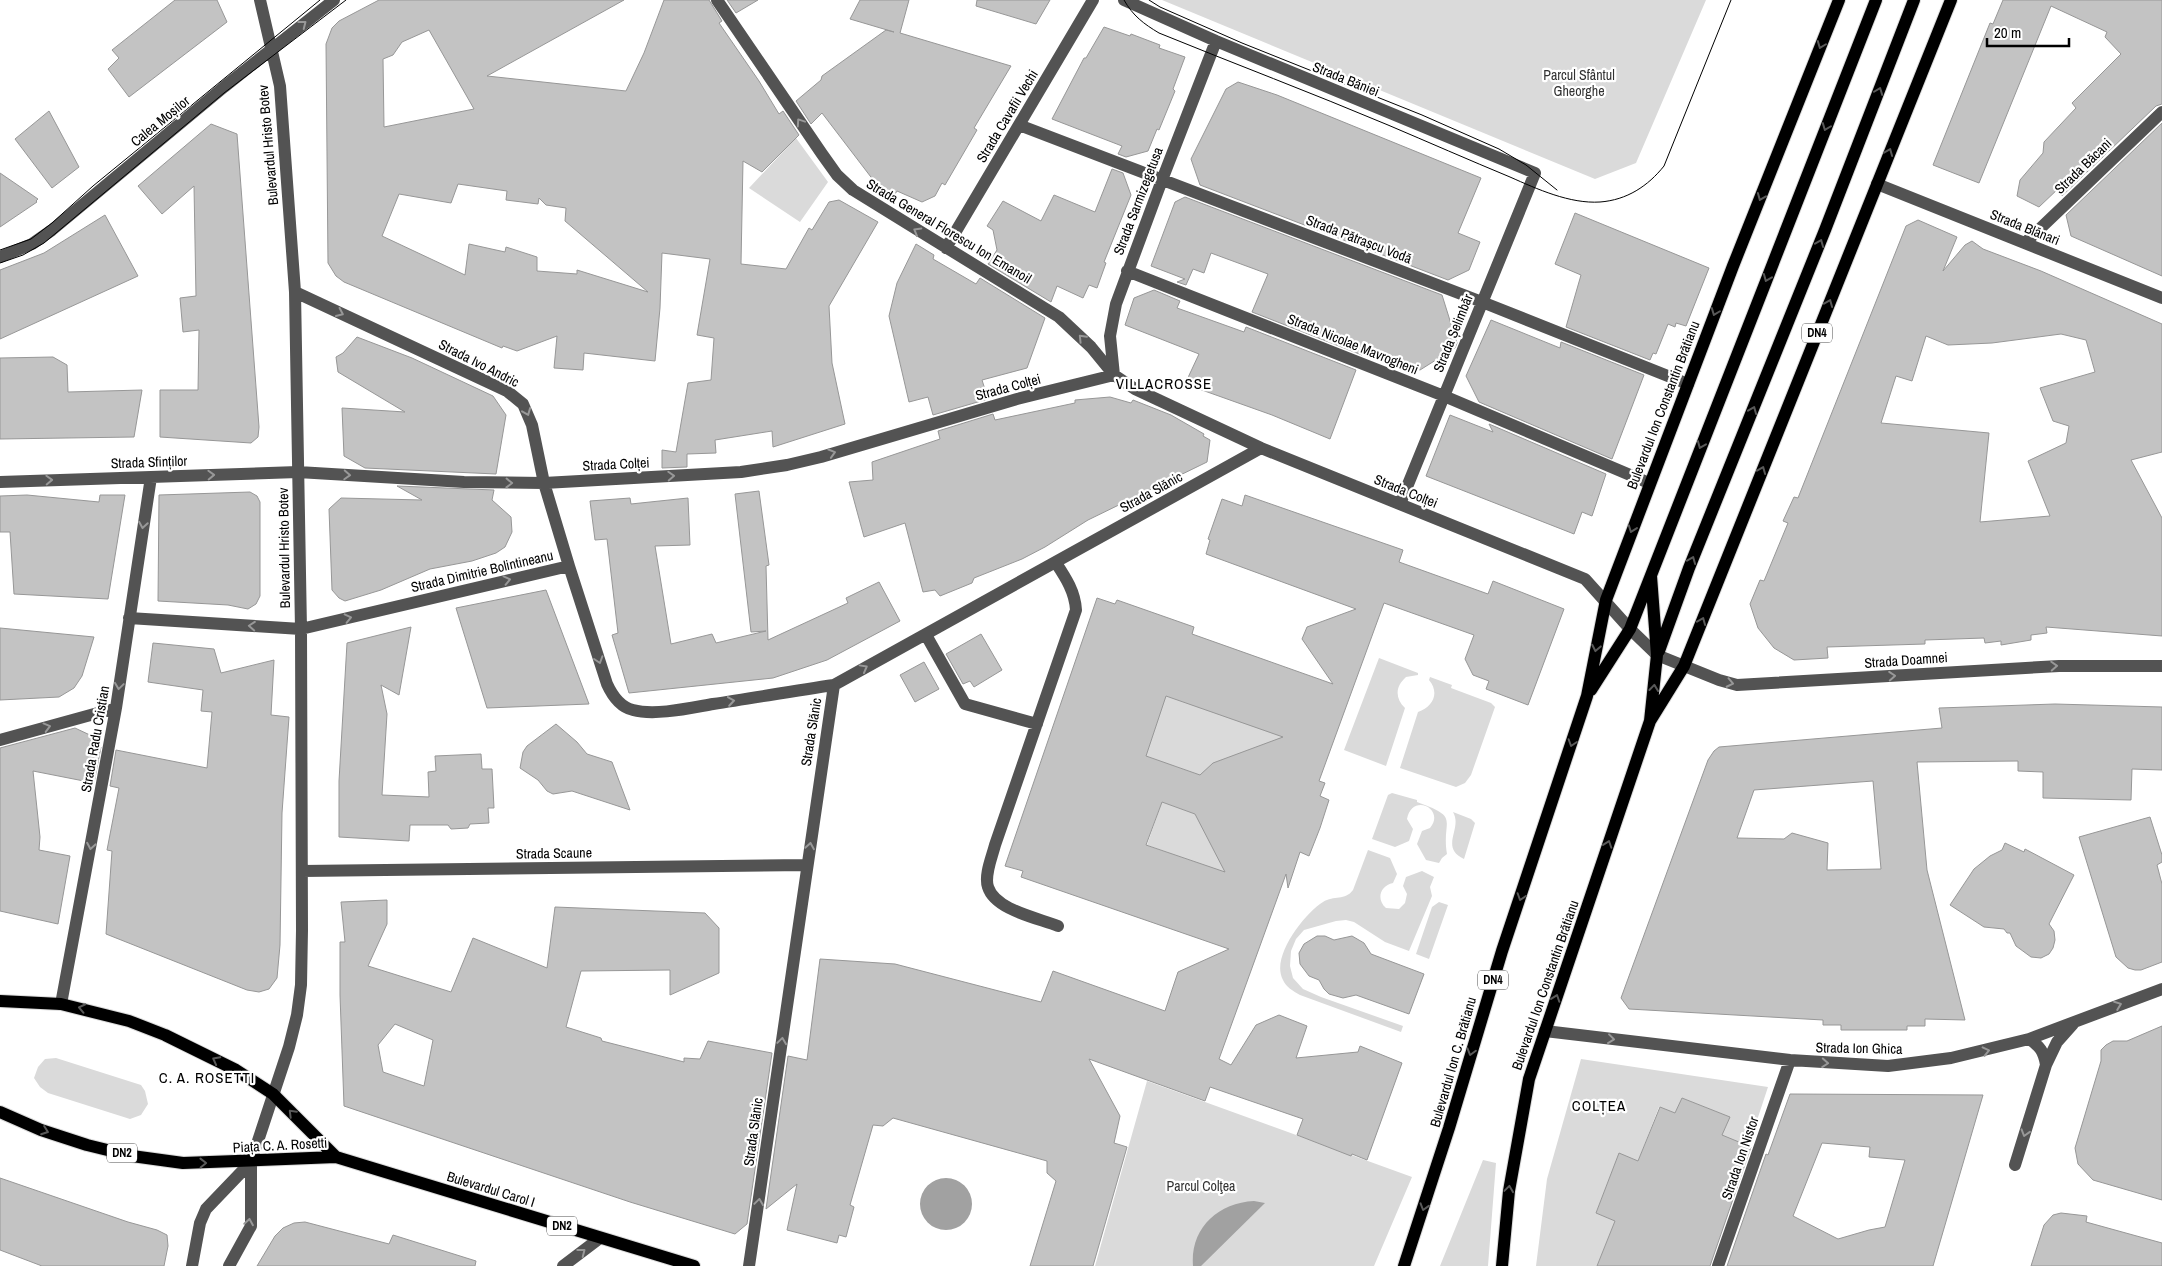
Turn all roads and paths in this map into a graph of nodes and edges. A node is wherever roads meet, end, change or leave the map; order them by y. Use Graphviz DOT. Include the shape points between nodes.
graph roads {
  1 [pos="260,0"];
  2 [pos="334,0"];
  3 [pos="717,0"];
  4 [pos="1093,0"];
  5 [pos="1124,0"];
  6 [pos="1138,0"];
  7 [pos="1838,0"];
  8 [pos="1876,0"];
  9 [pos="1914,0"];
  10 [pos="1951,0"];
  11 [pos="1146,11"];
  12 [pos="1216,41"];
  13 [pos="272,48"];
  14 [pos="2162,112"];
  15 [pos="1019,125"];
  16 [pos="1535,173"];
  17 [pos="1162,180"];
  18 [pos="1876,184"];
  19 [pos="2025,243"];
  20 [pos="946,248"];
  21 [pos="0,257"];
  22 [pos="1127,271"];
  23 [pos="295,292"];
  24 [pos="2162,298"];
  25 [pos="1482,302"];
  26 [pos="1114,375"];
  27 [pos="1688,384"];
  28 [pos="1444,396"];
  29 [pos="1260,448"];
  30 [pos="298,472"];
  31 [pos="151,477"];
  32 [pos="0,482"];
  33 [pos="544,483"];
  34 [pos="1649,483"];
  35 [pos="1400,504"];
  36 [pos="1056,563"];
  37 [pos="569,566"];
  38 [pos="1651,572"];
  39 [pos="1606,600"];
  40 [pos="129,618"];
  41 [pos="1630,628"];
  42 [pos="301,629"];
  43 [pos="926,635"];
  44 [pos="1657,656"];
  45 [pos="1684,666"];
  46 [pos="2162,666"];
  47 [pos="834,685"];
  48 [pos="1587,696"];
  49 [pos="116,708"];
  50 [pos="1650,721"];
  51 [pos="1037,724"];
  52 [pos="0,740"];
  53 [pos="807,865"];
  54 [pos="302,871"];
  55 [pos="1058,926"];
  56 [pos="2162,989"];
  57 [pos="0,1000"];
  58 [pos="61,1004"];
  59 [pos="2075,1022"];
  60 [pos="1545,1031"];
  61 [pos="2029,1039"];
  62 [pos="1790,1060"];
  63 [pos="2046,1065"];
  64 [pos="273,1094"];
  65 [pos="0,1112"];
  66 [pos="336,1157"];
  67 [pos="251,1162"];
  68 [pos="2015,1165"];
  69 [pos="600,1238"];
  70 [pos="192,1266"];
  71 [pos="229,1266"];
  72 [pos="563,1266"];
  73 [pos="694,1266"];
  74 [pos="749,1266"];
  75 [pos="1404,1266"];
  76 [pos="1502,1266"];
  77 [pos="1718,1266"];
  1 -- 13 [label="street, Bulevardul Hristo Botev"];
  13 -- 2 [label="street, Calea Moșilor, one-way"];
  20 -- 3 [label="street, Strada General Florescu Ion Emanoil, one-way" via="853,190 837,175"];
  4 -- 15 [label="street, Strada Cavafii Vechi"];
  5 -- 11 [label="street, Strada Băniei"];
  6 -- 11 [label="street"];
  7 -- 27 [label="main road, Bulevardul Ion Constantin Brătianu / DN4, one-way"];
  8 -- 38 [label="main road, Bulevardul Ion Constantin Brătianu / DN4, one-way"];
  44 -- 9 [label="main road, Bulevardul Ion Constantin Brătianu / DN4, one-way"];
  18 -- 10 [label="main road, Bulevardul Ion Constantin Brătianu / DN4, one-way"];
  11 -- 12 [label="street, Strada Băniei"];
  12 -- 16 [label="street, Strada Băniei"];
  12 -- 17 [label="street, Strada Sarmizegetusa"];
  13 -- 21 [label="street, Calea Moșilor" via="52,230 32,244"];
  13 -- 23 [label="street, Bulevardul Hristo Botev" via="280,86"];
  14 -- 19 [label="street, Strada Băcani"];
  15 -- 17 [label="street, Strada Pătrașcu Vodă"];
  15 -- 20 [label="street, Strada Cavafii Vechi"];
  16 -- 25 [label="street, Strada Șelimbăr"];
  17 -- 22 [label="street, Strada Sarmizegetusa"];
  17 -- 25 [label="street, Strada Pătrașcu Vodă"];
  18 -- 19 [label="street, Strada Blănari"];
  45 -- 18 [label="main road, Bulevardul Ion Constantin Brătianu / DN4, one-way"];
  19 -- 24 [label="street, Strada Blănari"];
  26 -- 20 [label="street, Strada General Florescu Ion Emanoil, one-way" via="1059,316"];
  22 -- 26 [label="street, Strada Sarmizegetusa" via="1111,328"];
  22 -- 28 [label="street, Strada Nicolae Mavrogheni"];
  23 -- 30 [label="street, Bulevardul Hristo Botev"];
  23 -- 33 [label="street, Strada Ivo Andric, one-way" via="507,391 523,404 532,425"];
  25 -- 27 [label="street, Strada Pătrașcu Vodă"];
  25 -- 28 [label="street, Strada Șelimbăr"];
  26 -- 29 [label="street, Strada Colței" via="1164,404"];
  33 -- 26 [label="street, Strada Colței, one-way" via="741,472 787,465"];
  27 -- 34 [label="main road, Bulevardul Ion Constantin Brătianu / DN4"];
  28 -- 34 [label="street, Strada Nicolae Mavrogheni"];
  28 -- 35 [label="street, Strada Șelimbăr"];
  29 -- 35 [label="street, Strada Colței"];
  29 -- 36 [label="street, Strada Slănic"];
  31 -- 30 [label="street, Strada Sfinților, one-way"];
  30 -- 33 [label="street, Strada Colței, one-way" via="464,482"];
  30 -- 42 [label="street, Bulevardul Hristo Botev"];
  32 -- 31 [label="street, Strada Sfinților, one-way"];
  31 -- 40 [label="street, Strada Radu Cristian, one-way"];
  33 -- 37 [label="street, Strada Ivo Andric"];
  34 -- 39 [label="main road, Bulevardul Ion Constantin Brătianu / DN4, one-way"];
  35 -- 39 [label="street, Strada Colței" via="1585,579"];
  36 -- 43 [label="street, Strada Slănic"];
  36 -- 51 [label="street" via="1076,600 1076,610"];
  42 -- 37 [label="street, Strada Dimitrie Bolintineanu, one-way"];
  37 -- 47 [label="street, Strada Dimitrie Bolintineanu, one-way" via="607,684 612,695 632,710 650,712 695,707"];
  38 -- 41 [label="main road, Bulevardul Ion Constantin Brătianu / DN4"];
  38 -- 44 [label="main road, Bulevardul Ion Constantin Brătianu"];
  39 -- 41 [label="street, Strada Colței"];
  39 -- 48 [label="main road, Bulevardul Ion Constantin Brătianu / DN4, one-way"];
  42 -- 40 [label="street, Strada Dimitrie Bolintineanu, one-way"];
  40 -- 49 [label="street, Strada Radu Cristian, one-way"];
  41 -- 44 [label="street, Strada Colței"];
  41 -- 48 [label="main road, Bulevardul Ion Constantin Brătianu / DN4"];
  42 -- 54 [label="street, Bulevardul Hristo Botev"];
  47 -- 43 [label="street, Strada Slănic, one-way"];
  43 -- 51 [label="street" via="965,704"];
  44 -- 45 [label="street, Strada Doamnei"];
  50 -- 44 [label="main road, Bulevardul Ion Constantin Brătianu / DN4, one-way"];
  45 -- 46 [label="street, Strada Doamnei, one-way" via="1720,680 1755,685 2059,666"];
  45 -- 50 [label="main road, Bulevardul Ion Constantin Brătianu / DN4"];
  53 -- 47 [label="street, Strada Slănic, one-way"];
  48 -- 75 [label="main road, Bulevardul Ion C. Brătianu / DN4, one-way" via="1496,968"];
  52 -- 49 [label="street, one-way"];
  49 -- 58 [label="street, Strada Radu Cristian, one-way"];
  60 -- 50 [label="main road, Bulevardul Ion Constantin Brătianu / DN4, one-way"];
  51 -- 55 [label="street" via="995,845 988,870 988,887 1002,906"];
  53 -- 54 [label="street, Strada Scaune"];
  74 -- 53 [label="street, Strada Slănic, one-way"];
  54 -- 64 [label="street, Bulevardul Hristo Botev" via="301,985 289,1048"];
  59 -- 56 [label="street, Strada Ion Ghica, one-way"];
  57 -- 58 [label="main road, Piața C. A. Rosetti / DN2"];
  64 -- 58 [label="main road, Piața C. A. Rosetti / DN2, one-way" via="236,1070 165,1035 129,1021"];
  59 -- 61 [label="street, Strada Ion Ghica"];
  59 -- 63 [label="street" via="2057,1042"];
  60 -- 62 [label="street, Strada Ion Ghica, one-way"];
  76 -- 60 [label="main road, Bulevardul Ion Constantin Brătianu / DN4, one-way" via="1516,1142 1529,1079"];
  62 -- 61 [label="street, Strada Ion Ghica, one-way" via="1860,1066 1921,1063"];
  61 -- 63 [label="street" via="2041,1049"];
  62 -- 77 [label="street, Strada Ion Nistor"];
  63 -- 68 [label="street, one-way"];
  66 -- 64 [label="main road, Piața C. A. Rosetti / DN2, one-way"];
  64 -- 67 [label="street, Bulevardul Hristo Botev"];
  65 -- 67 [label="main road, Piața C. A. Rosetti / DN2, one-way" via="41,1130 132,1156 183,1163"];
  66 -- 67 [label="main road, Piața C. A. Rosetti / DN2"];
  66 -- 69 [label="main road, Bulevardul Carol I / DN2"];
  67 -- 70 [label="street" via="206,1209"];
  71 -- 67 [label="street, one-way" via="251,1226"];
  72 -- 69 [label="street, one-way"];
  69 -- 73 [label="main road, Bulevardul Carol I / DN2"];
}
